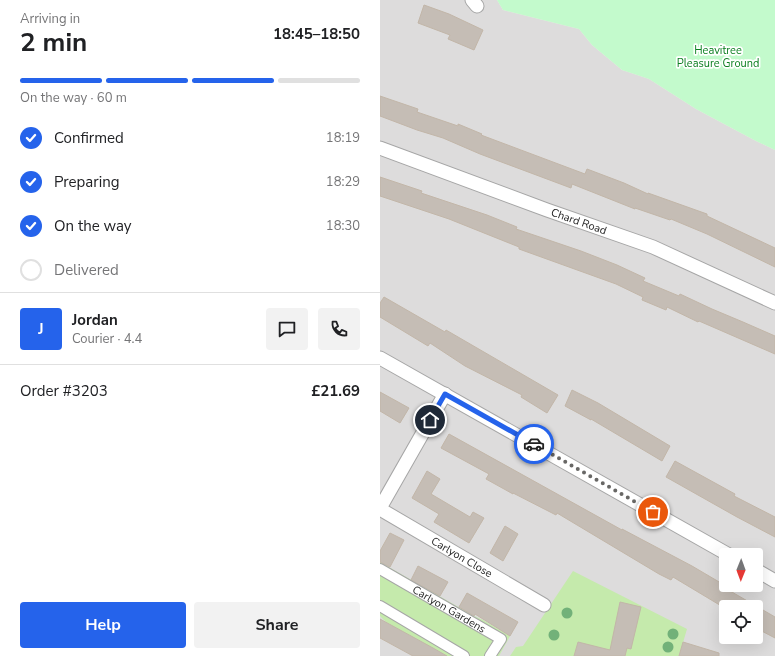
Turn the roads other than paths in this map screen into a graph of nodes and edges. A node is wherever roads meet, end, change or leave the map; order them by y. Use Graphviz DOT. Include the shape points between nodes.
graph roads {
  1 [pos="380,148"];
  2 [pos="775,303"];
  3 [pos="380,358"];
  4 [pos="445,394"];
  5 [pos="380,509"];
  6 [pos="719,549"];
  7 [pos="380,569"];
  8 [pos="763,574"];
  9 [pos="775,581"];
  10 [pos="544,605"];
  11 [pos="380,606"];
  12 [pos="464,656"];
  13 [pos="490,656"];
  1 -- 2 [label="street, Chard Road" via="654,247"];
  3 -- 4 [label="street"];
  4 -- 5 [label="street"];
  4 -- 6 [label="street"];
  5 -- 10 [label="street, Carlyon Close"];
  7 -- 13 [label="street, Carlyon Gardens" via="501,639"];
  8 -- 9 [label="street"];
  11 -- 12 [label="street"];
}
